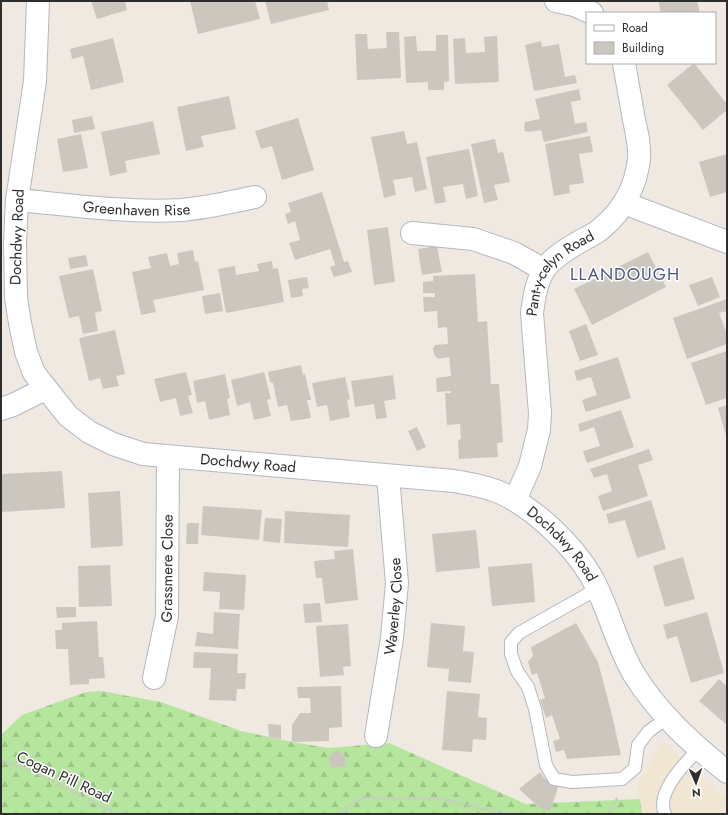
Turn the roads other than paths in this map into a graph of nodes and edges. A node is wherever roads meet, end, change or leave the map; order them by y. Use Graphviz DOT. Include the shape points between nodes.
graph roads {
  1 [pos="38,1"];
  2 [pos="624,64"];
  3 [pos="255,197"];
  4 [pos="17,200"];
  5 [pos="624,203"];
  6 [pos="412,233"];
  7 [pos="727,242"];
  8 [pos="544,270"];
  9 [pos="45,389"];
  10 [pos="1,410"];
  11 [pos="168,457"];
  12 [pos="388,476"];
  13 [pos="515,500"];
  14 [pos="597,590"];
  15 [pos="154,678"];
  16 [pos="667,718"];
  17 [pos="376,736"];
  18 [pos="699,750"];
  19 [pos="727,772"];
  20 [pos="665,814"];
  1 -- 4 [label="street, Dochdwy Road" via="35,81"];
  2 -- 5 [label="street, Pant-y-celyn Road" via="639,145 637,171"];
  3 -- 4 [label="street, Greenhaven Rise" via="214,206 146,211"];
  4 -- 9 [label="street, Dochdwy Road" via="14,242 16,298 26,352 34,374"];
  5 -- 7 [label="street"];
  5 -- 8 [label="street, Pant-y-celyn Road" via="602,228 558,256"];
  6 -- 8 [label="street" via="473,239 514,253"];
  8 -- 13 [label="street, Pant-y-celyn Road" via="537,283 532,313 540,413 539,430 530,466"];
  9 -- 10 [label="street"];
  9 -- 11 [label="street, Dochdwy Road" via="68,416 89,432 142,454"];
  11 -- 12 [label="street, Dochdwy Road"];
  11 -- 15 [label="street, Grassmere Close" via="167,616"];
  12 -- 13 [label="street, Dochdwy Road" via="477,485"];
  12 -- 17 [label="street, Waverley Close" via="397,583 392,638"];
  13 -- 14 [label="street, Dochdwy Road" via="547,524 564,541 591,576"];
  14 -- 16 [label="street, Dochdwy Road" via="634,675"];
  14 -- 16 [label="lane" via="519,633 511,642 511,654 517,671 528,687 546,764 554,779 572,782 622,779 635,768 638,745 649,732"];
  16 -- 18 [label="street, Dochdwy Road"];
  18 -- 19 [label="street, Dochdwy Road"];
  18 -- 20 [label="lane" via="672,780 663,797"];
}
